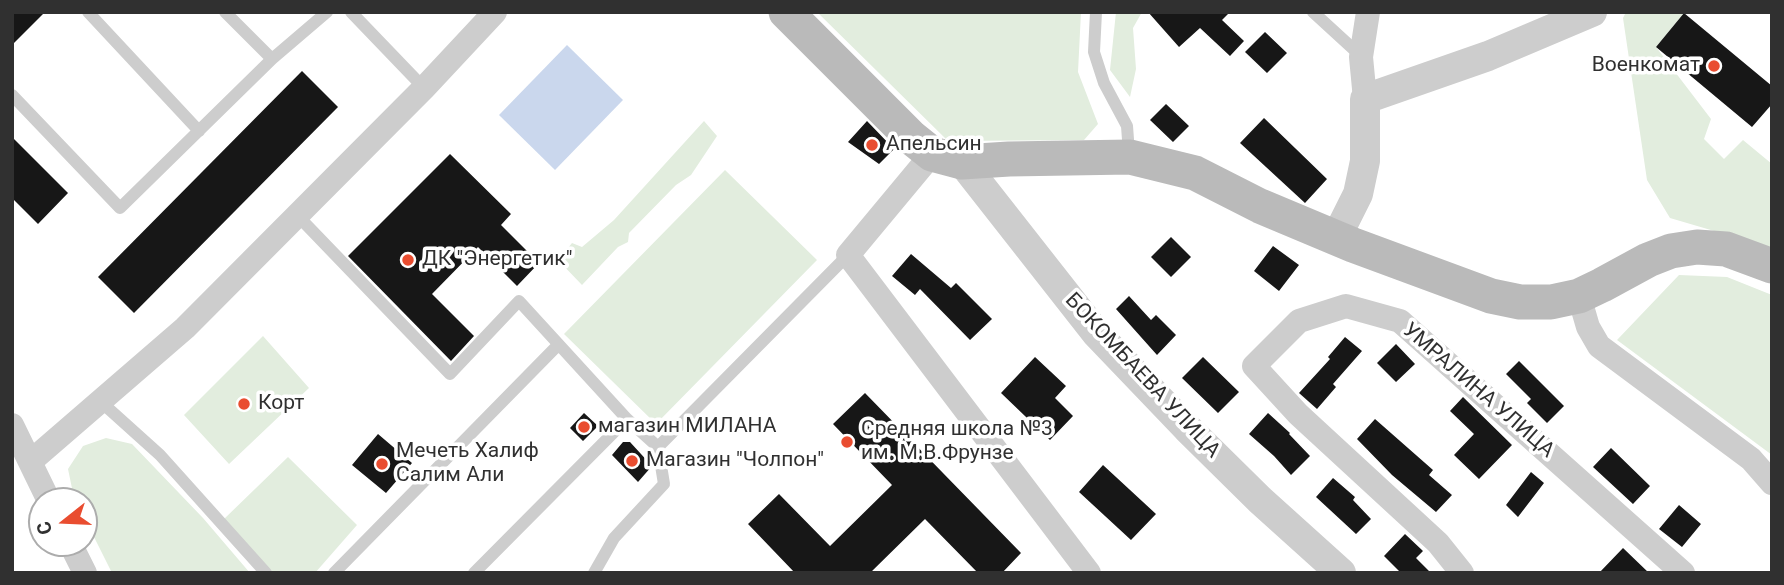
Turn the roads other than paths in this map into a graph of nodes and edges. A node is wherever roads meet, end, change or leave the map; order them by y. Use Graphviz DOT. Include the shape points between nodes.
graph roads {
  1 [pos="88,12"];
  2 [pos="225,12"];
  3 [pos="327,12"];
  4 [pos="351,12"];
  5 [pos="495,12"];
  6 [pos="786,12"];
  7 [pos="1096,12"];
  8 [pos="1313,12"];
  9 [pos="1368,12"];
  10 [pos="1592,12"];
  11 [pos="1361,57"];
  12 [pos="272,59"];
  13 [pos="424,88"];
  14 [pos="12,94"];
  15 [pos="1365,99"];
  16 [pos="199,131"];
  17 [pos="1130,157"];
  18 [pos="947,158"];
  19 [pos="296,214"];
  20 [pos="1336,238"];
  21 [pos="848,255"];
  22 [pos="1772,265"];
  23 [pos="1579,296"];
  24 [pos="558,345"];
  25 [pos="100,401"];
  26 [pos="627,419"];
  27 [pos="12,425"];
  28 [pos="658,446"];
  29 [pos="30,462"];
  30 [pos="1772,483"];
  31 [pos="42,487"];
  32 [pos="77,557"];
  33 [pos="85,573"];
  34 [pos="266,573"];
  35 [pos="334,573"];
  36 [pos="474,573"];
  37 [pos="594,573"];
  38 [pos="1089,573"];
  39 [pos="1341,573"];
  40 [pos="1462,573"];
  41 [pos="1684,573"];
  1 -- 16 [label="lane"];
  2 -- 12 [label="lane"];
  3 -- 12 [label="lane"];
  4 -- 13 [label="lane"];
  5 -- 13 [label="street"];
  6 -- 18 [label="main road" via="912,138"];
  7 -- 17 [label="lane" via="1094,52 1127,126"];
  8 -- 11 [label="lane"];
  9 -- 11 [label="street"];
  10 -- 15 [label="street" via="1488,56"];
  11 -- 15 [label="street"];
  12 -- 16 [label="lane"];
  13 -- 19 [label="street"];
  14 -- 16 [label="lane" via="120,208"];
  15 -- 20 [label="street" via="1359,194"];
  17 -- 18 [label="main road"];
  17 -- 20 [label="main road" via="1195,173"];
  18 -- 21 [label="street"];
  18 -- 39 [label="street, БОКОМБАЕВА УЛИЦА" via="1097,334 1251,491"];
  19 -- 24 [label="lane" via="450,374 519,302"];
  19 -- 25 [label="street" via="185,328"];
  20 -- 23 [label="main road" via="1491,296 1520,302"];
  21 -- 28 [label="lane"];
  21 -- 38 [label="street"];
  22 -- 23 [label="main road" via="1726,249 1671,251"];
  23 -- 30 [label="street" via="1599,345 1751,459"];
  24 -- 26 [label="lane"];
  24 -- 35 [label="lane"];
  25 -- 29 [label="street"];
  25 -- 34 [label="lane" via="160,455"];
  26 -- 28 [label="lane"];
  26 -- 36 [label="lane"];
  27 -- 29 [label="street"];
  28 -- 37 [label="lane" via="664,484 614,538"];
  29 -- 31 [label="street"];
  32 -- 33 [label="street"];
  40 -- 41 [label="street, УМРАЛИНА УЛИЦА" via="1438,543 1298,414 1254,366 1299,321 1346,306 1399,321"];
}
